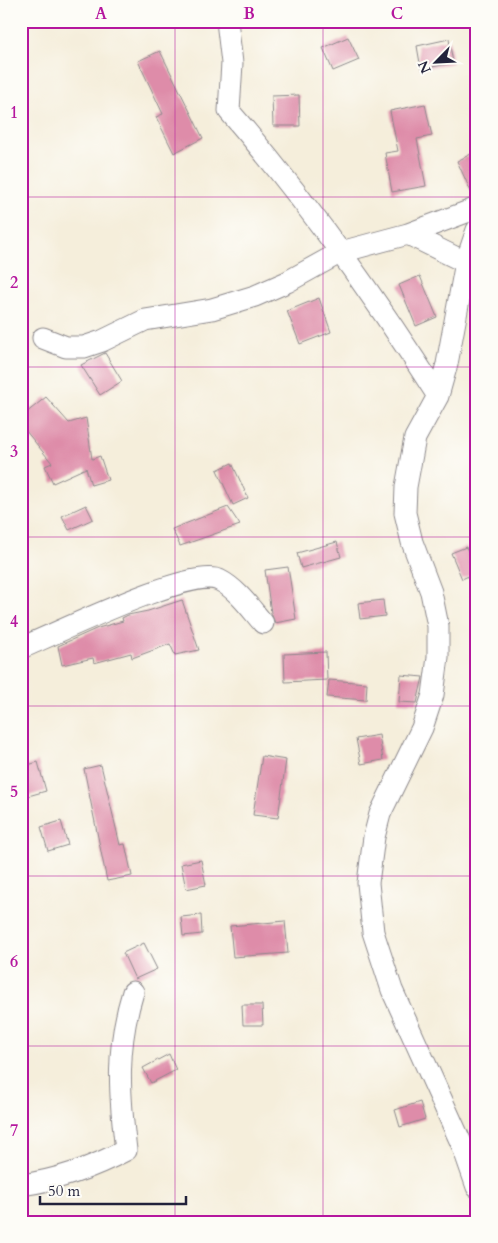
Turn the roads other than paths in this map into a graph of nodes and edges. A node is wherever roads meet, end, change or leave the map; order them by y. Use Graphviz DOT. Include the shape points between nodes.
graph roads {
  1 [pos="227,21"];
  2 [pos="477,208"];
  3 [pos="477,230"];
  4 [pos="408,234"];
  5 [pos="340,252"];
  6 [pos="471,265"];
  7 [pos="43,338"];
  8 [pos="438,396"];
  9 [pos="263,623"];
  10 [pos="21,648"];
  11 [pos="133,992"];
  12 [pos="21,1185"];
  13 [pos="477,1187"];
  1 -- 5 [label="street" via="232,62 229,111"];
  2 -- 4 [label="street"];
  3 -- 6 [label="street"];
  4 -- 5 [label="street"];
  4 -- 6 [label="street"];
  5 -- 7 [label="street" via="256,296 212,309 145,320 102,341 66,347"];
  5 -- 8 [label="street"];
  6 -- 8 [label="street"];
  8 -- 13 [label="street" via="416,438 407,478 405,513 431,592 438,626 433,695 422,728 380,814 368,883 373,932 392,990 463,1147"];
  9 -- 10 [label="street" via="225,584 201,578 154,592"];
  11 -- 12 [label="street" via="124,1022 120,1054 120,1100 126,1150 64,1177"];
}
